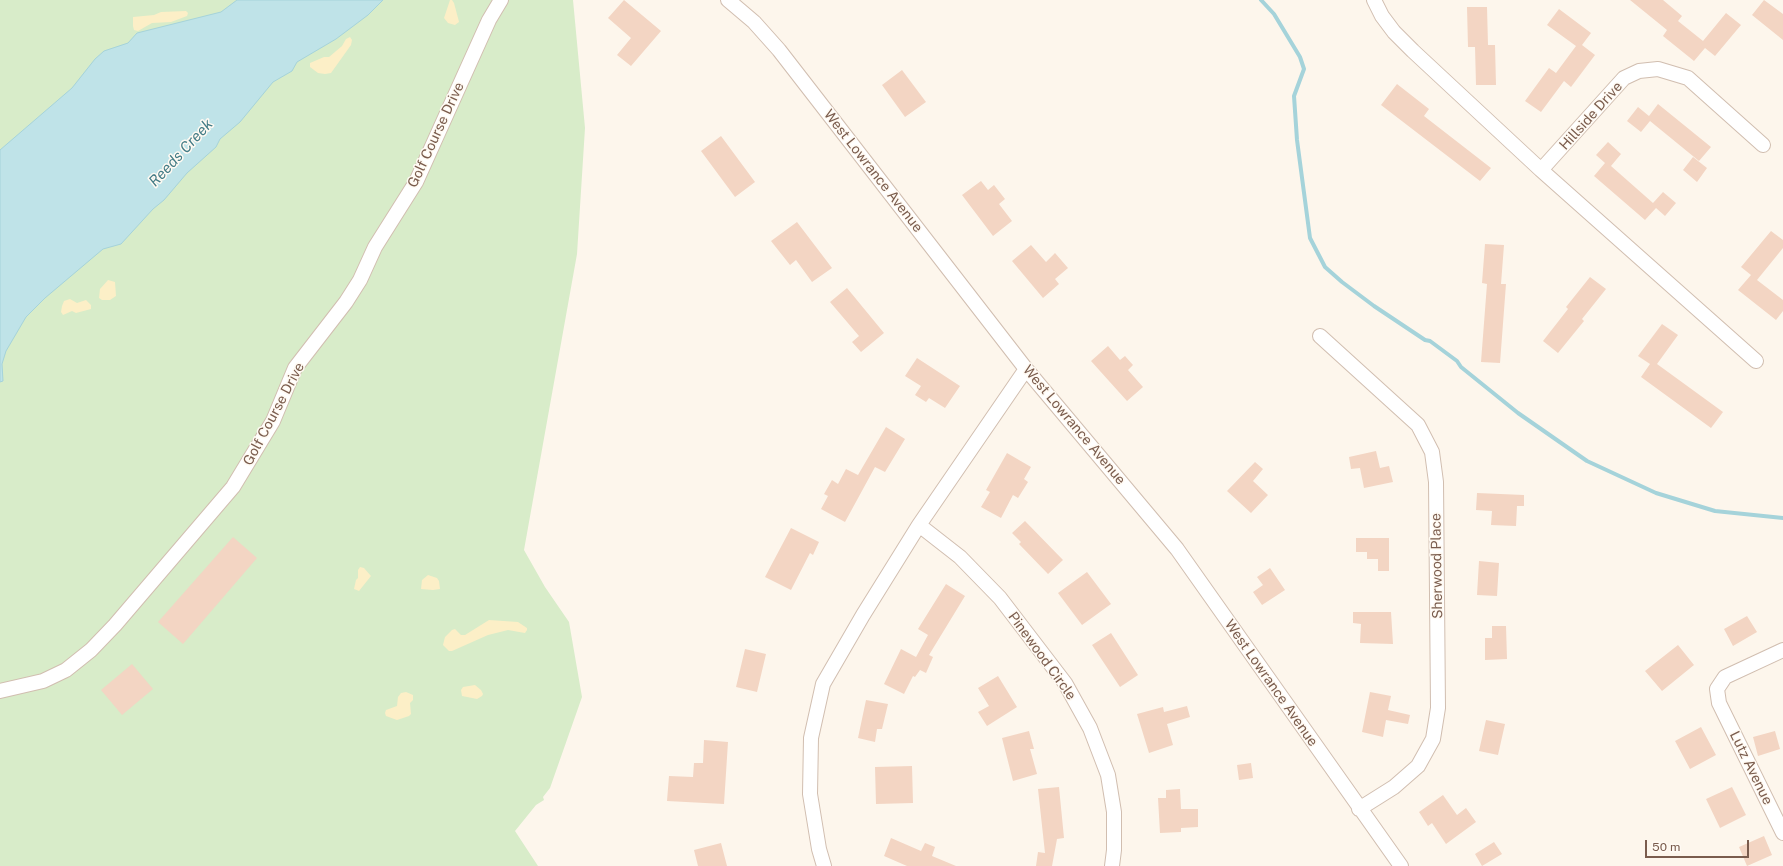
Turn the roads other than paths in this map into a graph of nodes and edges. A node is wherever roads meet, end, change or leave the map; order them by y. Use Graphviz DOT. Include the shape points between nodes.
graph roads {
  1 [pos="501,0"];
  2 [pos="728,0"];
  3 [pos="1374,0"];
  4 [pos="1763,145"];
  5 [pos="1541,170"];
  6 [pos="1320,336"];
  7 [pos="1756,361"];
  8 [pos="1026,369"];
  9 [pos="919,524"];
  10 [pos="1783,650"];
  11 [pos="0,690"];
  12 [pos="1359,809"];
  13 [pos="1783,833"];
  14 [pos="824,866"];
  15 [pos="1112,866"];
  16 [pos="1400,866"];
  1 -- 11 [label="street, Golf Course Drive" via="489,20 416,182 375,247 353,291 295,368 273,421 233,487 91,650 66,670 43,681"];
  2 -- 8 [label="street, West Lowrance Avenue" via="754,22 779,50"];
  3 -- 5 [label="street" via="1382,16 1412,51"];
  4 -- 5 [label="street, Hillside Drive" via="1688,78 1658,69 1639,71 1624,78"];
  5 -- 7 [label="street"];
  6 -- 12 [label="street, Sherwood Place" via="1418,425 1432,452 1436,482 1438,708 1433,739 1418,766 1394,787"];
  8 -- 9 [label="street"];
  8 -- 12 [label="street, West Lowrance Avenue" via="1177,549"];
  9 -- 14 [label="street" via="823,684 811,738 810,794"];
  9 -- 15 [label="street, Pinewood Circle" via="960,557 1000,598 1065,683 1090,728 1108,775 1114,812"];
  10 -- 13 [label="street, Lutz Avenue" via="1725,678 1717,689 1719,703"];
  12 -- 16 [label="street, West Lowrance Avenue"];
}
